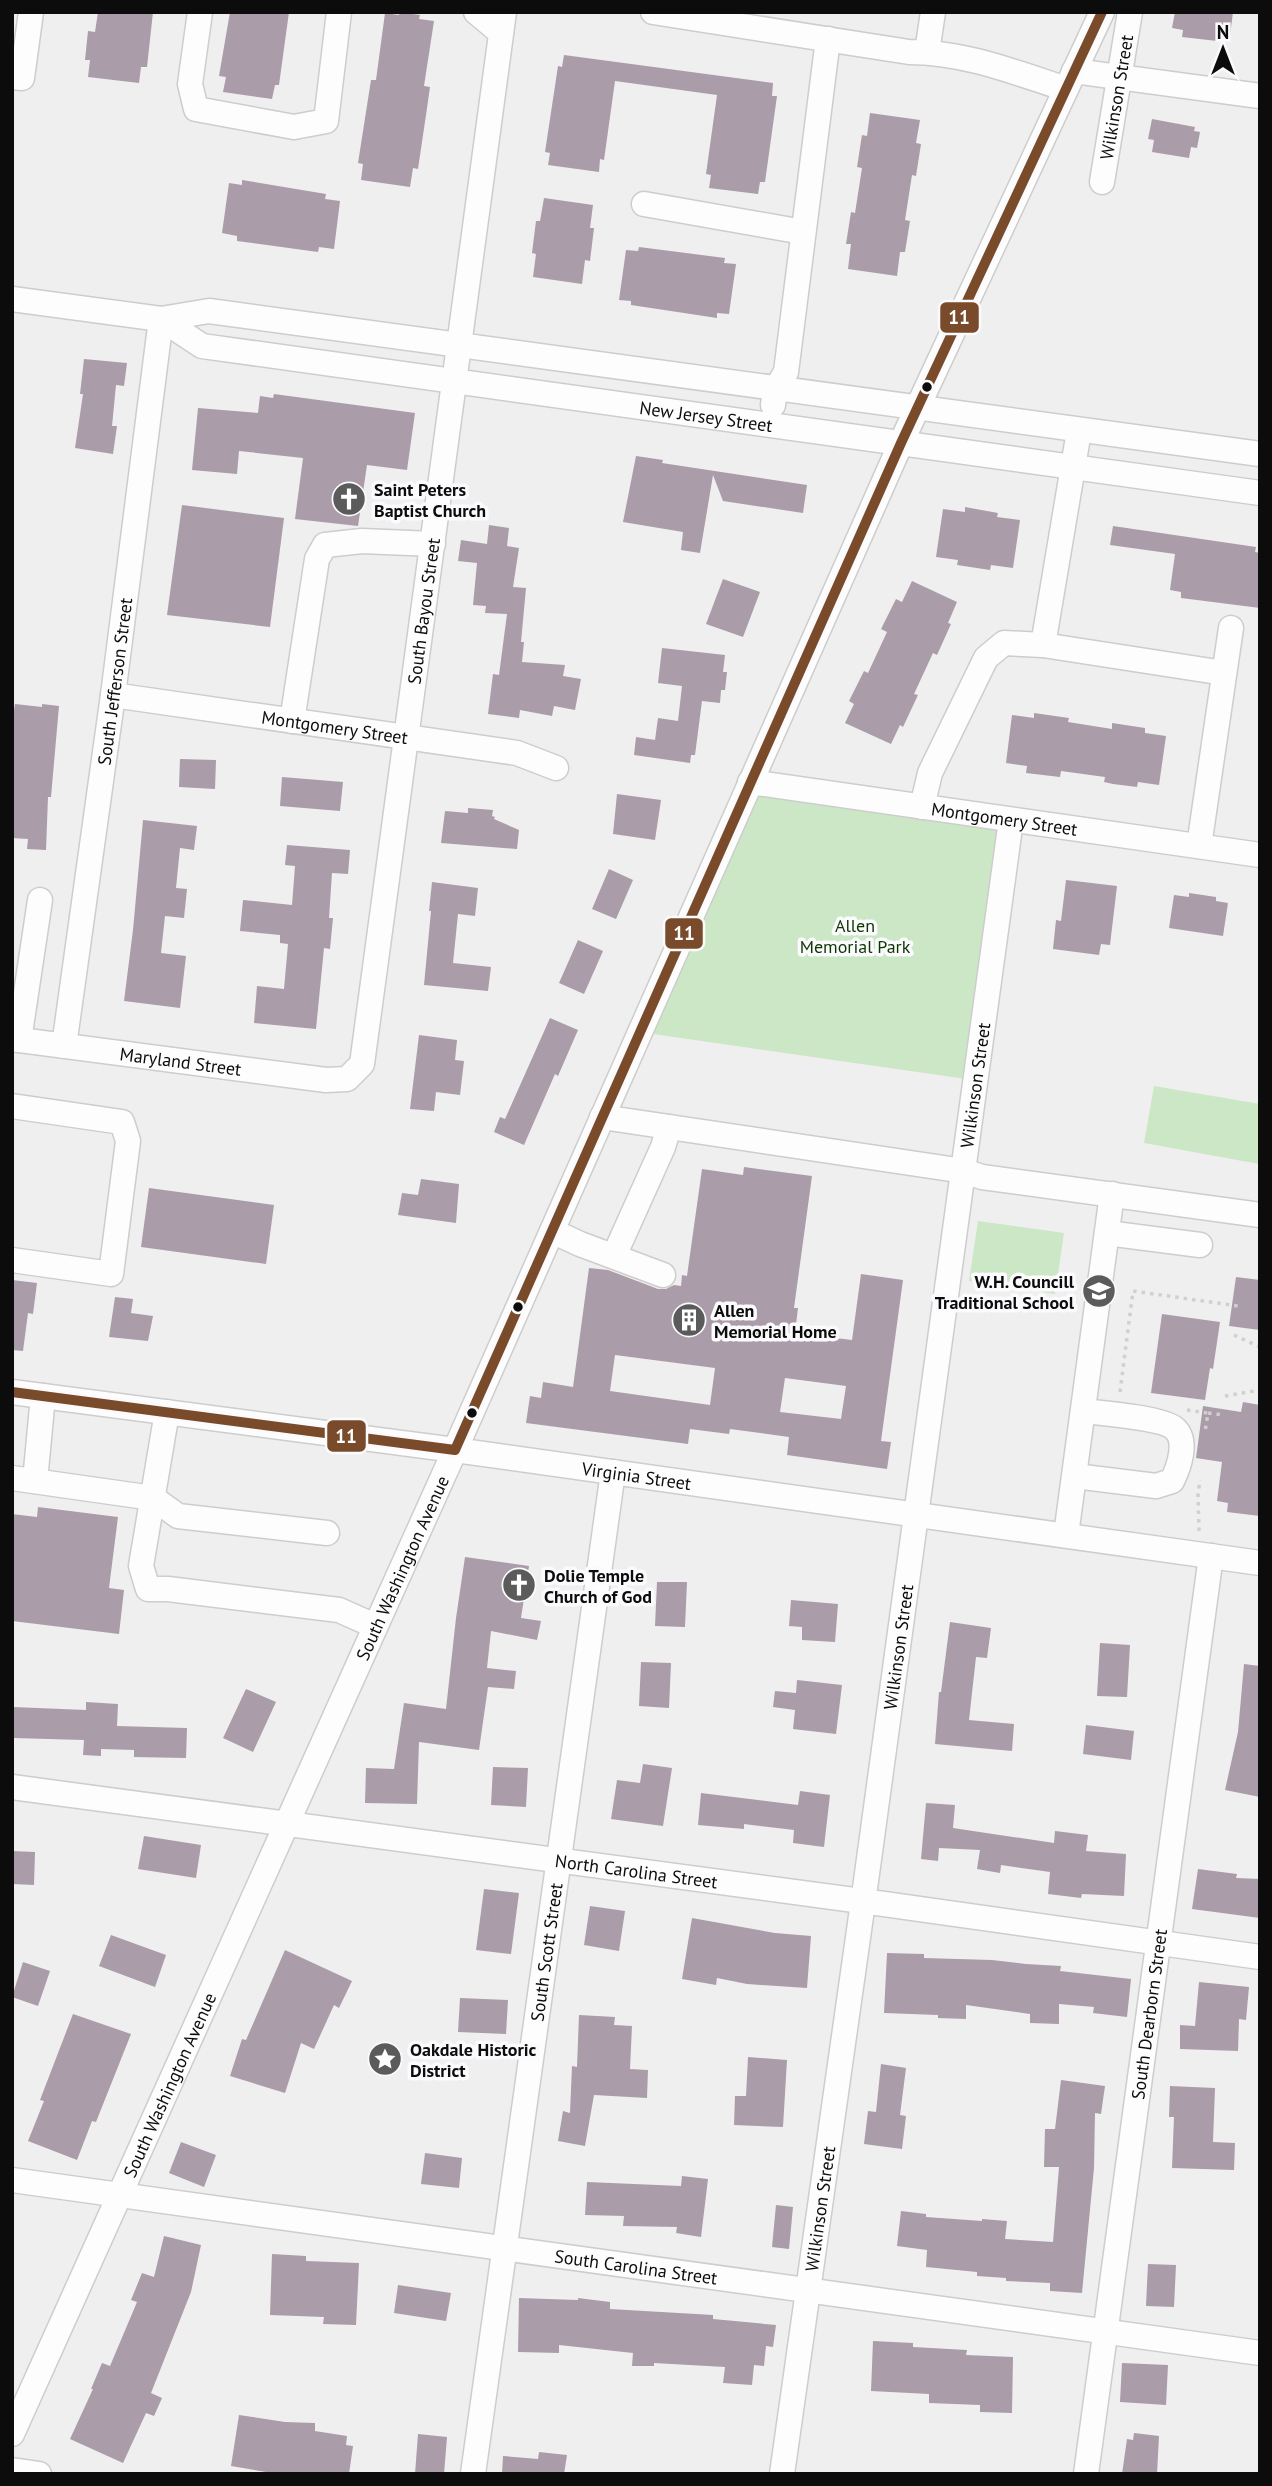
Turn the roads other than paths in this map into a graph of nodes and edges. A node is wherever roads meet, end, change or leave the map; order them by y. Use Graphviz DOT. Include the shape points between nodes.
graph roads {
  1 [pos="32,12"];
  2 [pos="200,12"];
  3 [pos="339,12"];
  4 [pos="476,12"];
  5 [pos="653,12"];
  6 [pos="933,12"];
  7 [pos="1102,12"];
  8 [pos="1130,12"];
  9 [pos="502,22"];
  10 [pos="828,39"];
  11 [pos="927,52"];
  12 [pos="12,77"];
  13 [pos="1118,78"];
  14 [pos="1070,80"];
  15 [pos="1260,96"];
  16 [pos="1102,182"];
  17 [pos="644,204"];
  18 [pos="803,232"];
  19 [pos="12,299"];
  20 [pos="161,319"];
  21 [pos="458,345"];
  22 [pos="453,381"];
  23 [pos="775,390"];
  24 [pos="917,408"];
  25 [pos="771,424"];
  26 [pos="1079,431"];
  27 [pos="901,443"];
  28 [pos="1260,454"];
  29 [pos="1073,467"];
  30 [pos="1260,493"];
  31 [pos="433,544"];
  32 [pos="1231,628"];
  33 [pos="1043,645"];
  34 [pos="1224,673"];
  35 [pos="113,695"];
  36 [pos="292,721"];
  37 [pos="408,738"];
  38 [pos="556,768"];
  39 [pos="750,782"];
  40 [pos="922,807"];
  41 [pos="1011,820"];
  42 [pos="1199,846"];
  43 [pos="1260,855"];
  44 [pos="40,900"];
  45 [pos="16,1039"];
  46 [pos="64,1046"];
  47 [pos="347,1079"];
  48 [pos="12,1106"];
  49 [pos="602,1117"];
  50 [pos="669,1127"];
  51 [pos="964,1171"];
  52 [pos="1112,1194"];
  53 [pos="1260,1215"];
  54 [pos="552,1231"];
  55 [pos="1107,1233"];
  56 [pos="1199,1245"];
  57 [pos="614,1256"];
  58 [pos="12,1260"];
  59 [pos="663,1275"];
  60 [pos="12,1392"];
  61 [pos="43,1396"];
  62 [pos="1083,1411"];
  63 [pos="167,1412"];
  64 [pos="455,1450"];
  65 [pos="613,1472"];
  66 [pos="1075,1476"];
  67 [pos="24,1479"];
  68 [pos="153,1498"];
  69 [pos="915,1514"];
  70 [pos="327,1533"];
  71 [pos="1066,1535"];
  72 [pos="1205,1548"];
  73 [pos="1260,1563"];
  74 [pos="375,1626"];
  75 [pos="12,1787"];
  76 [pos="286,1823"];
  77 [pos="558,1861"];
  78 [pos="863,1901"];
  79 [pos="1158,1943"];
  80 [pos="1260,1957"];
  81 [pos="12,2180"];
  82 [pos="120,2194"];
  83 [pos="504,2248"];
  84 [pos="808,2290"];
  85 [pos="1105,2331"];
  86 [pos="1260,2353"];
  87 [pos="12,2434"];
  88 [pos="12,2470"];
  89 [pos="39,2474"];
  90 [pos="473,2474"];
  91 [pos="782,2474"];
  92 [pos="1086,2474"];
  1 -- 12 [label="street" via="22,78"];
  2 -- 3 [label="street" via="190,84 196,109 294,127 326,121"];
  4 -- 9 [label="street"];
  5 -- 10 [label="street"];
  6 -- 11 [label="street"];
  7 -- 14 [label="street, South Washington Avenue"];
  8 -- 13 [label="street, Wilkinson Street"];
  9 -- 21 [label="street, South Bayou Street"];
  10 -- 11 [label="street"];
  10 -- 18 [label="street"];
  11 -- 14 [label="street"];
  13 -- 14 [label="street"];
  13 -- 15 [label="street"];
  13 -- 16 [label="street, Wilkinson Street"];
  14 -- 24 [label="street, South Washington Avenue"];
  17 -- 18 [label="street"];
  18 -- 23 [label="street" via="786,372"];
  19 -- 20 [label="street, New Jersey Street"];
  20 -- 21 [label="street, New Jersey Street" via="209,311"];
  20 -- 22 [label="street, New Jersey Street" via="202,346"];
  20 -- 35 [label="street, South Jefferson Street"];
  21 -- 22 [label="street, South Bayou Street"];
  21 -- 23 [label="street, New Jersey Street"];
  22 -- 25 [label="street, New Jersey Street"];
  22 -- 31 [label="street, South Bayou Street"];
  23 -- 24 [label="street, New Jersey Street"];
  23 -- 25 [label="street"];
  24 -- 26 [label="street, New Jersey Street"];
  24 -- 27 [label="street, South Washington Avenue"];
  25 -- 27 [label="street, New Jersey Street"];
  26 -- 28 [label="street, New Jersey Street"];
  26 -- 29 [label="street"];
  27 -- 29 [label="street, New Jersey Street"];
  27 -- 39 [label="street, South Washington Avenue"];
  29 -- 30 [label="street, New Jersey Street"];
  29 -- 33 [label="street"];
  31 -- 36 [label="street" via="362,541 325,545 317,559"];
  31 -- 37 [label="street, South Bayou Street"];
  32 -- 34 [label="street"];
  33 -- 34 [label="street"];
  33 -- 40 [label="street" via="1004,643 986,658 930,773"];
  34 -- 42 [label="street"];
  35 -- 36 [label="street, Montgomery Street"];
  35 -- 46 [label="street, South Jefferson Street"];
  36 -- 37 [label="street, Montgomery Street"];
  37 -- 38 [label="street, Montgomery Street" via="517,753"];
  37 -- 47 [label="street, South Bayou Street" via="362,1064"];
  39 -- 40 [label="street, Montgomery Street"];
  39 -- 49 [label="street, South Washington Avenue"];
  40 -- 41 [label="street, Montgomery Street"];
  41 -- 42 [label="street, Montgomery Street"];
  41 -- 51 [label="street, Wilkinson Street"];
  42 -- 43 [label="street, Montgomery Street"];
  44 -- 45 [label="street"];
  45 -- 46 [label="street, Maryland Street"];
  46 -- 47 [label="street, Maryland Street"];
  48 -- 58 [label="street" via="122,1122 128,1141 111,1274"];
  49 -- 50 [label="street"];
  49 -- 54 [label="street, South Washington Avenue"];
  50 -- 51 [label="street"];
  50 -- 57 [label="street"];
  51 -- 52 [label="street"];
  51 -- 69 [label="street, Wilkinson Street"];
  52 -- 53 [label="street"];
  52 -- 55 [label="street"];
  54 -- 57 [label="street"];
  54 -- 64 [label="street, South Washington Avenue"];
  55 -- 56 [label="street"];
  55 -- 62 [label="street"];
  57 -- 59 [label="street"];
  60 -- 61 [label="street, Virginia Street"];
  61 -- 63 [label="street, Virginia Street"];
  61 -- 67 [label="street"];
  62 -- 66 [label="street"];
  62 -- 66 [label="street" via="1162,1422 1175,1429 1182,1441 1172,1481 1156,1486"];
  63 -- 64 [label="street, Virginia Street"];
  63 -- 68 [label="street"];
  64 -- 65 [label="street, Virginia Street"];
  64 -- 74 [label="street, South Washington Avenue"];
  65 -- 69 [label="street, Virginia Street"];
  65 -- 77 [label="street, South Scott Street"];
  66 -- 71 [label="street"];
  67 -- 68 [label="street"];
  68 -- 70 [label="street" via="178,1516"];
  68 -- 74 [label="street" via="141,1566 148,1589 339,1610"];
  69 -- 71 [label="street, Virginia Street"];
  69 -- 78 [label="street, Wilkinson Street"];
  71 -- 72 [label="street, Virginia Street"];
  72 -- 73 [label="street, Virginia Street"];
  72 -- 79 [label="street, South Dearborn Street"];
  74 -- 76 [label="street, South Washington Avenue"];
  75 -- 76 [label="street, North Carolina Street"];
  76 -- 77 [label="street, North Carolina Street"];
  76 -- 82 [label="street, South Washington Avenue"];
  77 -- 78 [label="street, North Carolina Street"];
  77 -- 83 [label="street, South Scott Street"];
  78 -- 79 [label="street, North Carolina Street"];
  78 -- 84 [label="street, Wilkinson Street"];
  79 -- 80 [label="street, North Carolina Street"];
  79 -- 85 [label="street, South Dearborn Street"];
  81 -- 82 [label="street, South Carolina Street"];
  82 -- 83 [label="street, South Carolina Street"];
  82 -- 87 [label="street, South Washington Avenue"];
  83 -- 84 [label="street, South Carolina Street"];
  83 -- 90 [label="street, South Scott Street"];
  84 -- 85 [label="street, South Carolina Street"];
  84 -- 91 [label="street, Wilkinson Street"];
  85 -- 86 [label="street, South Carolina Street"];
  85 -- 92 [label="street, South Dearborn Street"];
  88 -- 89 [label="street"];
}
